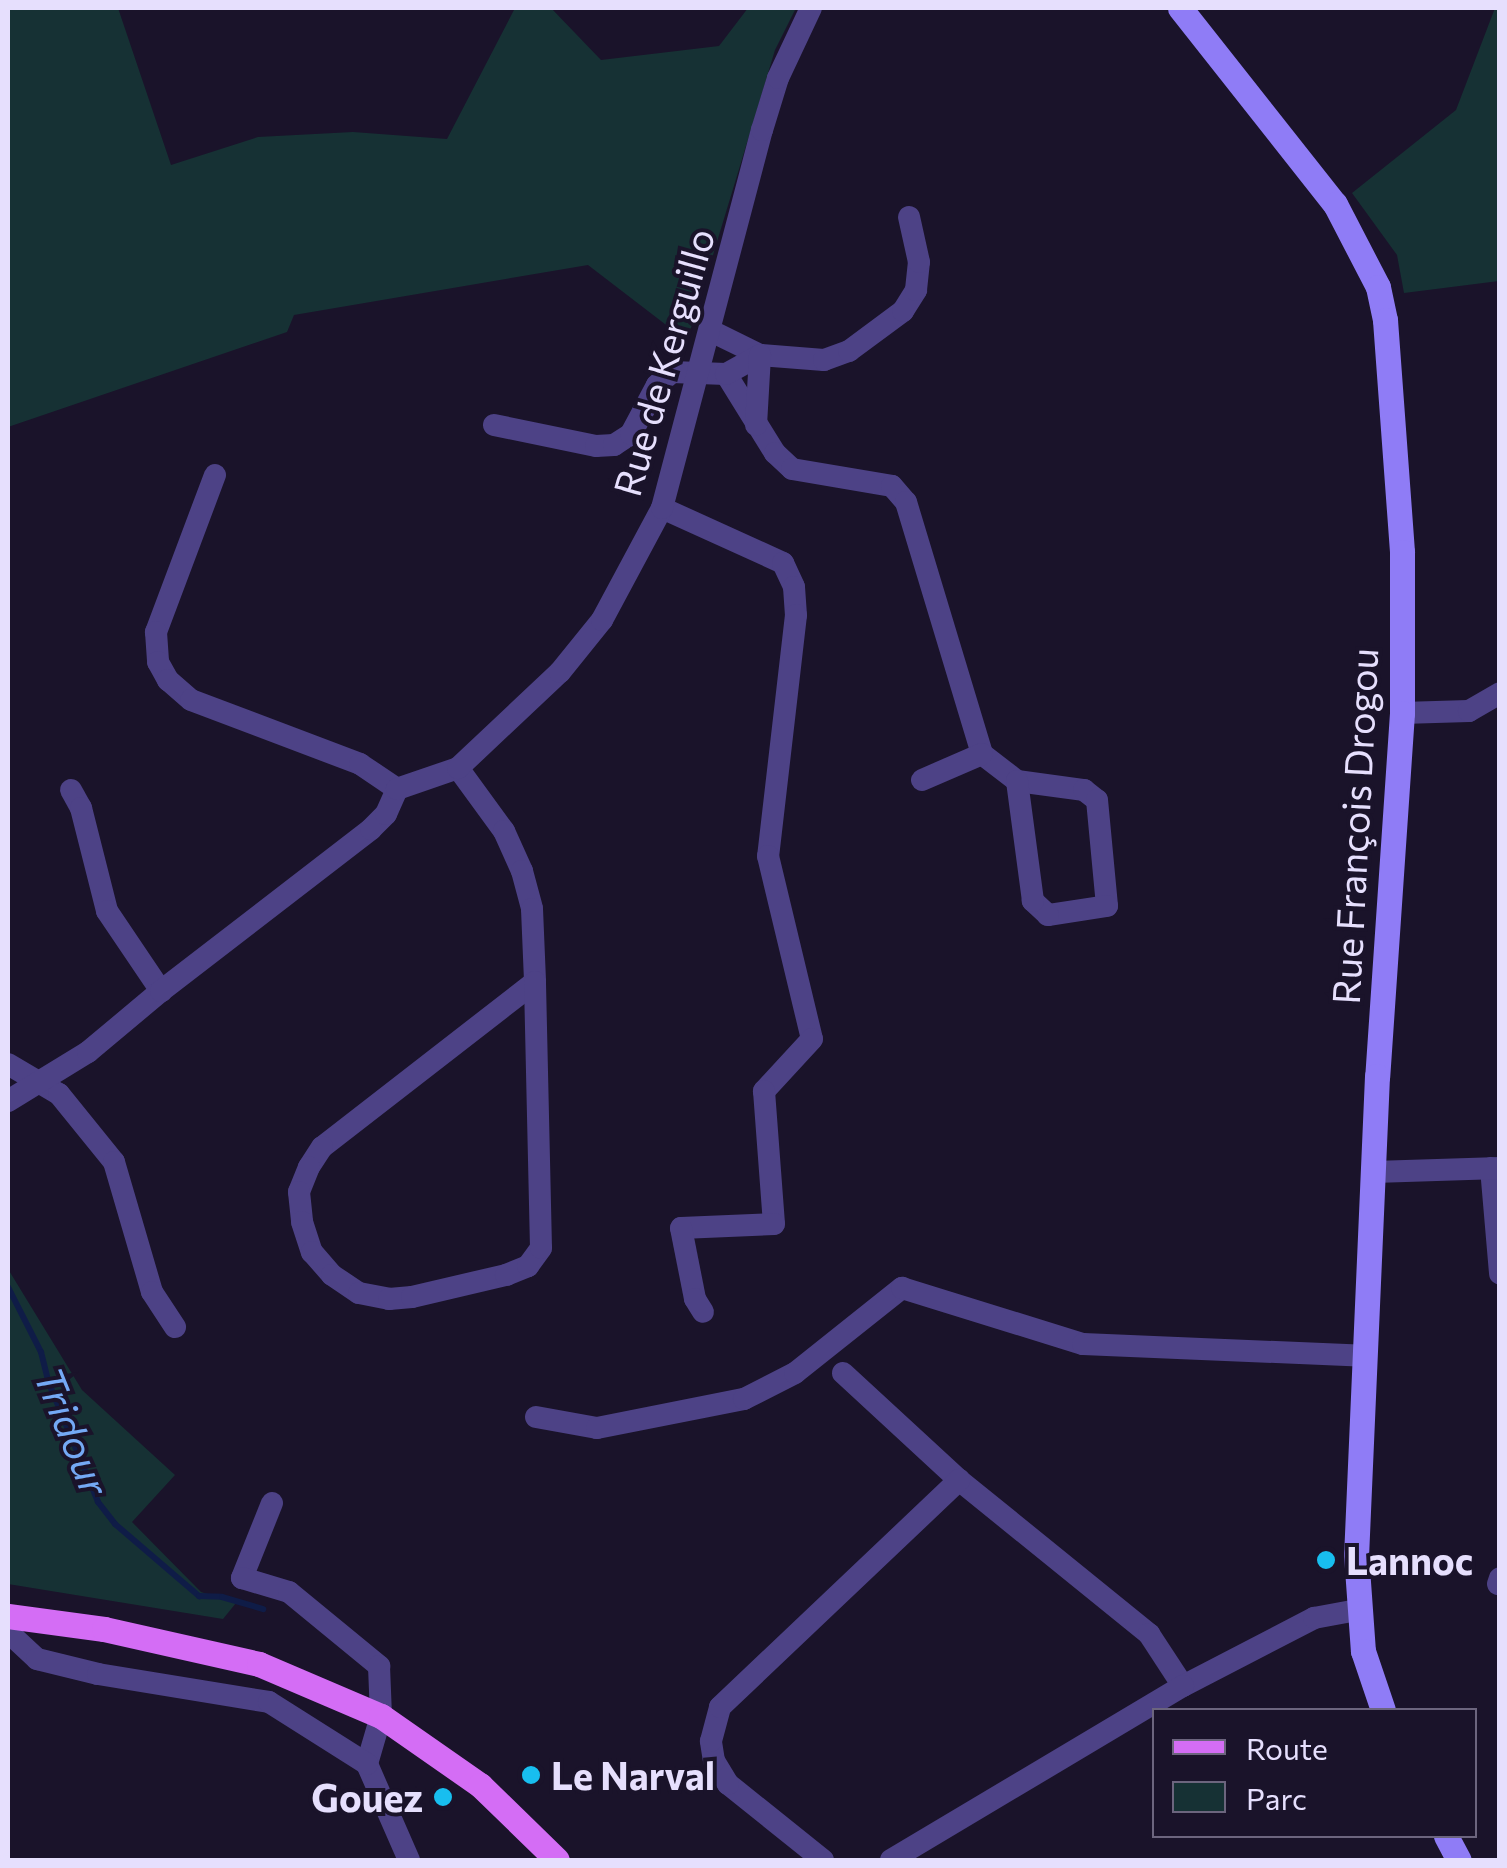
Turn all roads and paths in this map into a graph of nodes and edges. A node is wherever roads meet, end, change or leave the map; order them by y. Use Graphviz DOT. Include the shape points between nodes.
graph roads {
  1 [pos="812,8"];
  2 [pos="1180,8"];
  3 [pos="909,217"];
  4 [pos="712,331"];
  5 [pos="760,355"];
  6 [pos="701,370"];
  7 [pos="726,374"];
  8 [pos="494,425"];
  9 [pos="756,425"];
  10 [pos="215,475"];
  11 [pos="662,508"];
  12 [pos="1500,692"];
  13 [pos="1402,712"];
  14 [pos="982,754"];
  15 [pos="458,768"];
  16 [pos="922,780"];
  17 [pos="1017,781"];
  18 [pos="397,789"];
  19 [pos="71,790"];
  20 [pos="535,982"];
  21 [pos="160,990"];
  22 [pos="8,1064"];
  23 [pos="40,1081"];
  24 [pos="8,1101"];
  25 [pos="1496,1168"];
  26 [pos="1374,1172"];
  27 [pos="1500,1274"];
  28 [pos="703,1312"];
  29 [pos="175,1327"];
  30 [pos="1364,1356"];
  31 [pos="842,1372"];
  32 [pos="536,1418"];
  33 [pos="958,1480"];
  34 [pos="272,1503"];
  35 [pos="1357,1610"];
  36 [pos="8,1616"];
  37 [pos="8,1632"];
  38 [pos="1183,1686"];
  39 [pos="1381,1708"];
  40 [pos="381,1716"];
  41 [pos="367,1764"];
  42 [pos="409,1860"];
  43 [pos="558,1860"];
  44 [pos="823,1860"];
  45 [pos="891,1860"];
  1 -- 4 [label="street, Rue de Kerguillo" via="778,78"];
  2 -- 13 [label="street, Rue François Drogou" via="1335,204 1378,288 1402,552"];
  3 -- 5 [label="street" via="919,262 916,290 903,311 849,351 824,360"];
  4 -- 5 [label="street"];
  4 -- 6 [label="street, Rue de Kerguillo"];
  5 -- 7 [label="street"];
  5 -- 9 [label="street"];
  6 -- 7 [label="street"];
  6 -- 8 [label="street" via="672,372 656,385 631,434 614,444"];
  6 -- 11 [label="street, Rue de Kerguillo"];
  7 -- 9 [label="street"];
  9 -- 14 [label="street" via="792,468 892,486 906,502"];
  10 -- 18 [label="street" via="156,632 158,662 168,680 191,700 360,764"];
  11 -- 15 [label="street, Rue de Kerguillo" via="602,620 560,672"];
  11 -- 28 [label="street" via="783,563 796,615 768,856 812,1039 764,1091 774,1224 681,1228 694,1299"];
  12 -- 13 [label="street" via="1469,711"];
  13 -- 26 [label="street, Rue François Drogou"];
  14 -- 16 [label="street"];
  14 -- 17 [label="street"];
  15 -- 18 [label="street, Rue de Kerguillo"];
  15 -- 20 [label="street" via="504,831 522,871 532,909"];
  17 -- 17 [label="street" via="1084,790 1097,800 1108,906 1048,915 1033,902"];
  18 -- 21 [label="street" via="371,829"];
  19 -- 21 [label="street" via="107,911"];
  20 -- 20 [label="street" via="322,1147 309,1167 298,1192 312,1252 359,1293 412,1297 506,1275 528,1266 541,1248"];
  21 -- 23 [label="street" via="88,1052"];
  22 -- 23 [label="street"];
  23 -- 24 [label="street"];
  23 -- 29 [label="street" via="59,1094 114,1162 152,1292"];
  25 -- 26 [label="street"];
  25 -- 27 [label="street"];
  26 -- 30 [label="street, Rue François Drogou"];
  30 -- 32 [label="street" via="1083,1344 902,1288 796,1373 744,1399 597,1428"];
  30 -- 35 [label="street, Rue François Drogou"];
  31 -- 33 [label="street"];
  33 -- 38 [label="street" via="1149,1634"];
  33 -- 44 [label="street" via="720,1707 714,1761 728,1784"];
  34 -- 40 [label="street" via="242,1578 288,1592 378,1666"];
  35 -- 38 [label="street" via="1314,1618"];
  35 -- 39 [label="street, Rue François Drogou"];
  36 -- 40 [label="main road" via="104,1629 259,1664"];
  37 -- 41 [label="street" via="37,1659 269,1702"];
  38 -- 45 [label="street"];
  40 -- 41 [label="street"];
  40 -- 43 [label="main road" via="480,1785"];
  41 -- 42 [label="street"];
}
